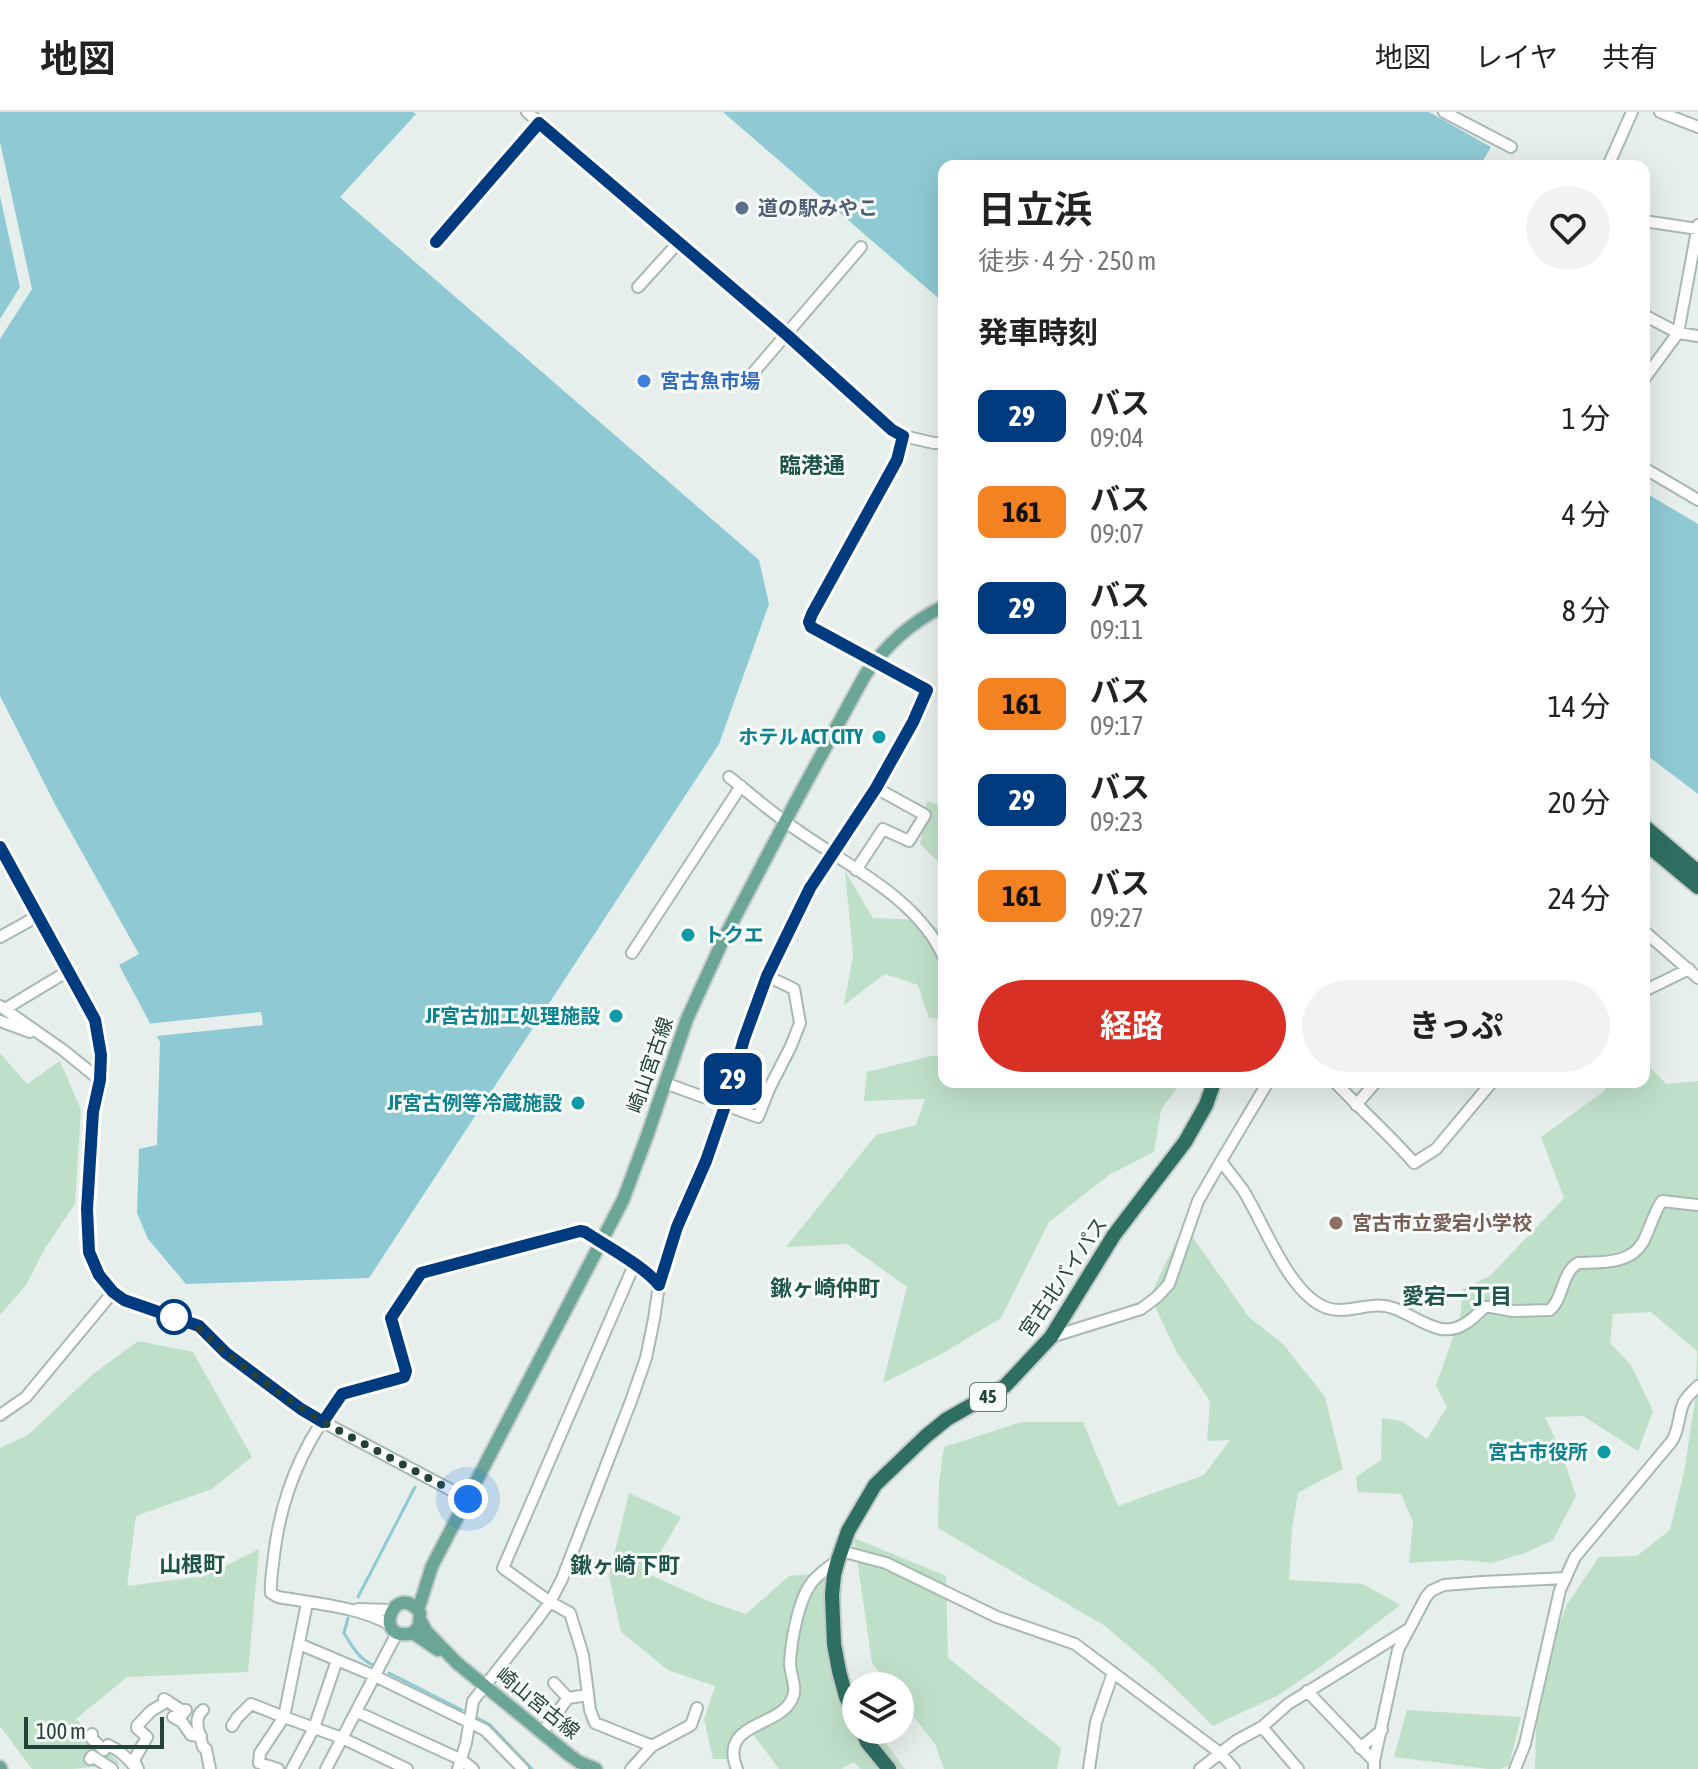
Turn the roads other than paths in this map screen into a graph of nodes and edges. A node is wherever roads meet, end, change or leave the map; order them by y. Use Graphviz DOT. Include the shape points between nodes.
graph roads {
  1 [pos="527,112"];
  2 [pos="1444,112"];
  3 [pos="1632,112"];
  4 [pos="1660,112"];
  5 [pos="539,123"];
  6 [pos="1698,127"];
  7 [pos="1511,147"];
  8 [pos="1611,160"];
  9 [pos="1650,222"];
  10 [pos="1698,228"];
  11 [pos="436,242"];
  12 [pos="678,243"];
  13 [pos="861,247"];
  14 [pos="638,287"];
  15 [pos="1650,318"];
  16 [pos="1678,333"];
  17 [pos="787,335"];
  18 [pos="1698,336"];
  19 [pos="1650,371"];
  20 [pos="747,380"];
  21 [pos="903,436"];
  22 [pos="938,442"];
  23 [pos="1650,472"];
  24 [pos="1698,500"];
  25 [pos="938,610"];
  26 [pos="875,661"];
  27 [pos="729,777"];
  28 [pos="741,786"];
  29 [pos="876,788"];
  30 [pos="786,822"];
  31 [pos="1650,831"];
  32 [pos="0,847"];
  33 [pos="1650,847"];
  34 [pos="832,854"];
  35 [pos="856,870"];
  36 [pos="1698,872"];
  37 [pos="1698,887"];
  38 [pos="38,916"];
  39 [pos="1650,936"];
  40 [pos="0,937"];
  41 [pos="938,944"];
  42 [pos="632,953"];
  43 [pos="1689,969"];
  44 [pos="68,971"];
  45 [pos="767,976"];
  46 [pos="1698,978"];
  47 [pos="1650,988"];
  48 [pos="2,1008"];
  49 [pos="0,1021"];
  50 [pos="46,1039"];
  51 [pos="100,1080"];
  52 [pos="665,1083"];
  53 [pos="1212,1088"];
  54 [pos="1264,1088"];
  55 [pos="1340,1088"];
  56 [pos="1371,1088"];
  57 [pos="1487,1088"];
  58 [pos="1356,1105"];
  59 [pos="725,1106"];
  60 [pos="1221,1161"];
  61 [pos="1698,1205"];
  62 [pos="601,1243"];
  63 [pos="634,1265"];
  64 [pos="659,1285"];
  65 [pos="113,1292"];
  66 [pos="1051,1337"];
  67 [pos="1698,1386"];
  68 [pos="0,1415"];
  69 [pos="323,1422"];
  70 [pos="468,1499"];
  71 [pos="840,1556"];
  72 [pos="432,1566"];
  73 [pos="1566,1578"];
  74 [pos="550,1602"];
  75 [pos="307,1603"];
  76 [pos="404,1603"];
  77 [pos="344,1609"];
  78 [pos="392,1610"];
  79 [pos="419,1616"];
  80 [pos="394,1629"];
  81 [pos="1408,1629"];
  82 [pos="413,1633"];
  83 [pos="299,1644"];
  84 [pos="337,1660"];
  85 [pos="457,1663"];
  86 [pos="1113,1673"];
  87 [pos="375,1676"];
  88 [pos="842,1679"];
  89 [pos="554,1683"];
  90 [pos="486,1687"];
  91 [pos="1307,1691"];
  92 [pos="588,1695"];
  93 [pos="568,1698"];
  94 [pos="697,1708"];
  95 [pos="203,1710"];
  96 [pos="357,1712"];
  97 [pos="284,1717"];
  98 [pos="469,1722"];
  99 [pos="232,1726"];
  100 [pos="1262,1727"];
  101 [pos="314,1728"];
  102 [pos="1382,1730"];
  103 [pos="542,1733"];
  104 [pos="92,1734"];
  105 [pos="201,1736"];
  106 [pos="342,1738"];
  107 [pos="869,1744"];
  108 [pos="652,1746"];
  109 [pos="1360,1748"];
  110 [pos="1220,1753"];
  111 [pos="90,1759"];
  112 [pos="460,1764"];
  113 [pos="1374,1765"];
  114 [pos="258,1766"];
  115 [pos="137,1768"];
  116 [pos="112,1769"];
  117 [pos="208,1769"];
  118 [pos="217,1769"];
  119 [pos="278,1769"];
  120 [pos="292,1769"];
  121 [pos="326,1769"];
  122 [pos="407,1769"];
  123 [pos="473,1769"];
  124 [pos="523,1769"];
  125 [pos="596,1769"];
  126 [pos="631,1769"];
  127 [pos="737,1769"];
  128 [pos="889,1769"];
  129 [pos="1089,1769"];
  130 [pos="1200,1769"];
  131 [pos="1234,1769"];
  132 [pos="1298,1769"];
  133 [pos="1515,1769"];
  1 -- 5 [label="street"];
  2 -- 7 [label="street"];
  3 -- 8 [label="street"];
  4 -- 6 [label="street"];
  5 -- 11 [label="street"];
  5 -- 12 [label="street"];
  9 -- 10 [label="street"];
  10 -- 16 [label="street"];
  12 -- 14 [label="street"];
  12 -- 17 [label="street"];
  13 -- 17 [label="street"];
  15 -- 16 [label="street"];
  16 -- 18 [label="street"];
  16 -- 19 [label="street"];
  17 -- 20 [label="street"];
  17 -- 21 [label="street"];
  21 -- 22 [label="street"];
  21 -- 26 [label="street" via="897,460 809,622"];
  23 -- 24 [label="street"];
  25 -- 26 [label="main road, 崎山宮古線" via="893,640"];
  26 -- 29 [label="street" via="927,690"];
  26 -- 30 [label="main road, 崎山宮古線"];
  27 -- 28 [label="street"];
  28 -- 30 [label="street"];
  28 -- 42 [label="street"];
  29 -- 34 [label="street"];
  29 -- 35 [label="street" via="925,815 909,841 883,829"];
  30 -- 34 [label="street"];
  30 -- 52 [label="main road, 崎山宮古線" via="718,952"];
  31 -- 36 [label="highway"];
  32 -- 38 [label="street"];
  33 -- 37 [label="highway"];
  34 -- 35 [label="street"];
  34 -- 45 [label="street"];
  35 -- 41 [label="street" via="906,906"];
  38 -- 40 [label="street"];
  38 -- 44 [label="street"];
  39 -- 43 [label="street"];
  43 -- 46 [label="street"];
  43 -- 47 [label="street"];
  44 -- 48 [label="street"];
  44 -- 51 [label="street" via="95,1020"];
  45 -- 59 [label="street"];
  45 -- 59 [label="street" via="794,989 800,1023 758,1117"];
  48 -- 50 [label="street"];
  49 -- 50 [label="street"];
  50 -- 51 [label="street"];
  51 -- 65 [label="street" via="93,1112 89,1252"];
  52 -- 59 [label="street"];
  52 -- 62 [label="main road, 崎山宮古線" via="623,1200"];
  53 -- 66 [label="highway, 宮古北バイパス / 45" via="1185,1142 1114,1235"];
  54 -- 60 [label="street"];
  55 -- 58 [label="street"];
  56 -- 58 [label="street"];
  57 -- 58 [label="street" via="1436,1149 1414,1163"];
  59 -- 64 [label="street"];
  60 -- 61 [label="street" via="1292,1279 1314,1302 1336,1310 1387,1306 1442,1330 1458,1328 1485,1307 1550,1310 1573,1266 1617,1261 1641,1245 1662,1201"];
  60 -- 66 [label="street" via="1198,1201 1169,1284 1157,1297 1141,1309"];
  62 -- 63 [label="street"];
  62 -- 69 [label="street" via="580,1231 421,1273 391,1318 404,1377 342,1394"];
  62 -- 70 [label="main road, 崎山宮古線"];
  63 -- 64 [label="street"];
  63 -- 74 [label="street" via="503,1568"];
  64 -- 74 [label="street" via="635,1390"];
  65 -- 68 [label="street" via="26,1397"];
  65 -- 69 [label="street" via="199,1326 226,1353"];
  66 -- 71 [label="highway, 宮古北バイパス / 45" via="1005,1386 947,1419 875,1485"];
  67 -- 73 [label="street" via="1683,1404 1672,1441 1575,1557"];
  69 -- 70 [label="street"];
  69 -- 75 [label="street" via="301,1457 282,1509 270,1589 274,1596"];
  70 -- 72 [label="main road, 崎山宮古線"];
  71 -- 86 [label="street" via="886,1563 997,1617 1075,1644"];
  71 -- 88 [label="highway, 宮古北バイパス / 45" via="832,1595"];
  71 -- 127 [label="street" via="818,1575 803,1599 790,1662 794,1696 788,1706 736,1742"];
  72 -- 76 [label="main road, 崎山宮古線"];
  72 -- 79 [label="main road, 崎山宮古線"];
  73 -- 81 [label="street" via="1444,1585 1426,1597"];
  73 -- 133 [label="street"];
  74 -- 90 [label="street"];
  74 -- 92 [label="street" via="570,1613"];
  75 -- 77 [label="street"];
  75 -- 83 [label="street"];
  76 -- 78 [label="main road, 崎山宮古線"];
  76 -- 79 [label="main road, 崎山宮古線"];
  77 -- 78 [label="street"];
  77 -- 80 [label="street"];
  78 -- 80 [label="main road"];
  79 -- 82 [label="main road, 崎山宮古線"];
  79 -- 85 [label="main road, 崎山宮古線"];
  80 -- 82 [label="main road"];
  80 -- 87 [label="street"];
  81 -- 91 [label="street"];
  81 -- 102 [label="street" via="1398,1650"];
  82 -- 85 [label="main road, 崎山宮古線"];
  83 -- 84 [label="street"];
  83 -- 97 [label="street"];
  84 -- 87 [label="street"];
  84 -- 101 [label="street"];
  85 -- 90 [label="main road, 崎山宮古線"];
  86 -- 110 [label="street"];
  86 -- 129 [label="street" via="1096,1722"];
  87 -- 96 [label="street"];
  87 -- 98 [label="street"];
  89 -- 93 [label="street"];
  90 -- 98 [label="street" via="473,1701"];
  90 -- 103 [label="main road, 崎山宮古線"];
  91 -- 100 [label="street"];
  91 -- 109 [label="street"];
  92 -- 93 [label="street"];
  92 -- 108 [label="street" via="597,1725"];
  93 -- 103 [label="street"];
  94 -- 108 [label="street" via="691,1725"];
  95 -- 105 [label="street" via="197,1719"];
  96 -- 106 [label="street"];
  96 -- 112 [label="street"];
  97 -- 99 [label="street" via="251,1704"];
  97 -- 101 [label="street"];
  97 -- 114 [label="street" via="260,1753"];
  98 -- 112 [label="street"];
  98 -- 124 [label="street" via="485,1730"];
  100 -- 110 [label="street"];
  100 -- 132 [label="street"];
  101 -- 106 [label="street"];
  101 -- 120 [label="street"];
  102 -- 109 [label="street"];
  102 -- 113 [label="street"];
  103 -- 125 [label="main road, 崎山宮古線"];
  104 -- 115 [label="street" via="104,1750 112,1747"];
  105 -- 115 [label="street" via="191,1735 173,1717 186,1710 165,1700 137,1726 147,1737 134,1760"];
  105 -- 117 [label="street"];
  106 -- 121 [label="street"];
  106 -- 122 [label="street"];
  107 -- 128 [label="highway"];
  108 -- 126 [label="street"];
  109 -- 113 [label="street"];
  110 -- 130 [label="street"];
  110 -- 131 [label="street"];
  111 -- 116 [label="street"];
  112 -- 123 [label="street"];
  114 -- 119 [label="street"];
  117 -- 118 [label="street"];
}
